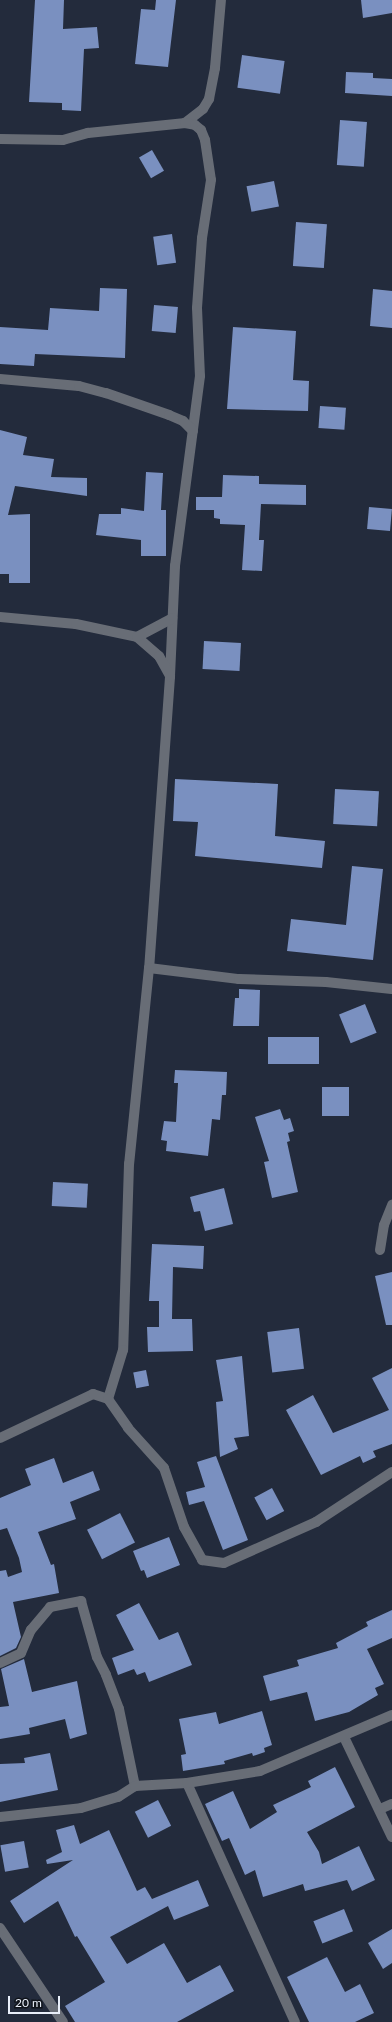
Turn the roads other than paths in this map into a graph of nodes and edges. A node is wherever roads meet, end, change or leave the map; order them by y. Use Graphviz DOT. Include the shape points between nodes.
graph roads {
  1 [pos="221,0"];
  2 [pos="185,123"];
  3 [pos="0,139"];
  4 [pos="0,379"];
  5 [pos="193,431"];
  6 [pos="0,616"];
  7 [pos="172,618"];
  8 [pos="137,637"];
  9 [pos="170,676"];
  10 [pos="149,968"];
  11 [pos="392,989"];
  12 [pos="392,1205"];
  13 [pos="380,1250"];
  14 [pos="108,1399"];
  15 [pos="0,1438"];
  16 [pos="392,1472"];
  17 [pos="0,1663"];
  18 [pos="392,1716"];
  19 [pos="344,1737"];
  20 [pos="187,1783"];
  21 [pos="135,1786"];
  22 [pos="392,1804"];
  23 [pos="380,1809"];
  24 [pos="0,1817"];
  25 [pos="392,1837"];
  26 [pos="0,1928"];
  27 [pos="63,2022"];
  28 [pos="295,2022"];
  1 -- 2 [label="street" via="215,68 209,99 203,109"];
  2 -- 3 [label="street" via="76,135 63,140"];
  2 -- 5 [label="street" via="195,125 201,130 208,154 211,180 202,238 198,293 200,376"];
  4 -- 5 [label="street" via="79,386 106,393 170,415 183,421"];
  5 -- 7 [label="street" via="175,566"];
  6 -- 8 [label="street" via="76,624"];
  7 -- 8 [label="street"];
  7 -- 9 [label="street"];
  8 -- 9 [label="street" via="159,656"];
  9 -- 10 [label="street"];
  10 -- 11 [label="street" via="239,979 326,982"];
  10 -- 14 [label="street" via="130,1164 123,1350"];
  12 -- 13 [label="street" via="384,1225"];
  14 -- 15 [label="street" via="93,1394"];
  14 -- 16 [label="street" via="128,1428 164,1468 184,1527 202,1560 224,1563 316,1522"];
  17 -- 21 [label="street" via="21,1653 31,1630 50,1607 81,1601 97,1657 119,1709"];
  18 -- 19 [label="street"];
  19 -- 20 [label="street" via="260,1771"];
  19 -- 23 [label="street"];
  20 -- 21 [label="street"];
  20 -- 28 [label="street"];
  21 -- 24 [label="street" via="118,1797 81,1808"];
  22 -- 23 [label="street"];
  23 -- 25 [label="street"];
  26 -- 27 [label="street"];
}
